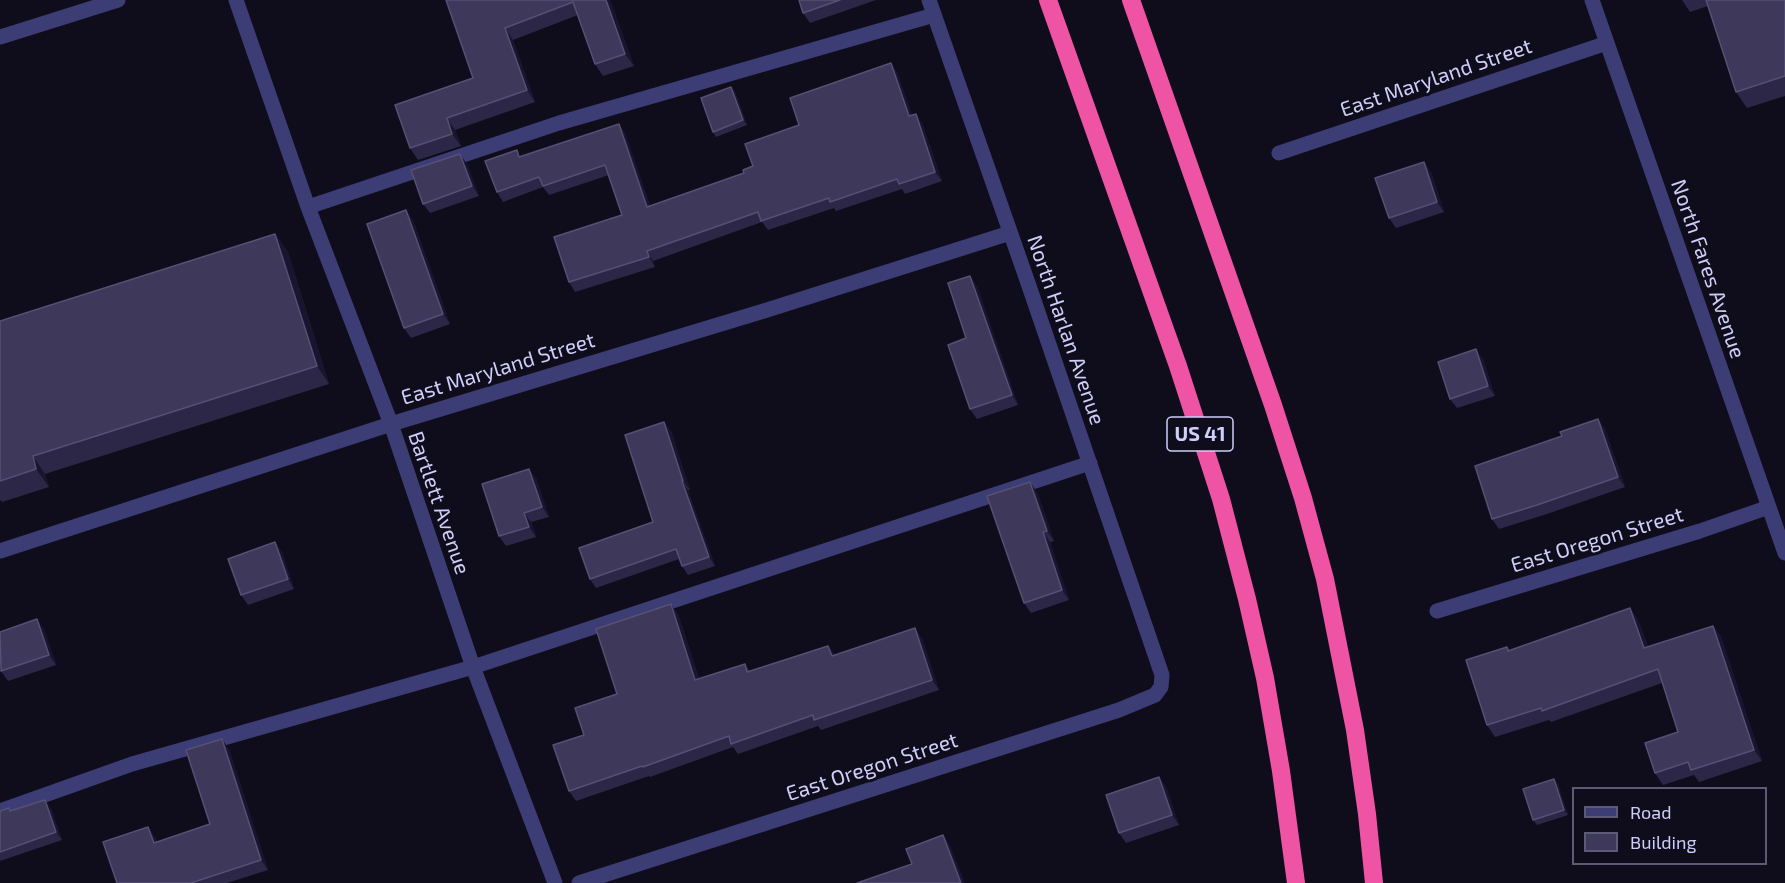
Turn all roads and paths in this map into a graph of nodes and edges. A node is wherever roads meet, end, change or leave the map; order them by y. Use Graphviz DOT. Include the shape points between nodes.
graph roads {
  1 [pos="118,0"];
  2 [pos="236,0"];
  3 [pos="928,0"];
  4 [pos="1048,0"];
  5 [pos="1131,0"];
  6 [pos="1592,0"];
  7 [pos="934,15"];
  8 [pos="0,37"];
  9 [pos="1607,43"];
  10 [pos="1279,153"];
  11 [pos="308,207"];
  12 [pos="1010,234"];
  13 [pos="391,424"];
  14 [pos="1090,463"];
  15 [pos="1769,507"];
  16 [pos="0,551"];
  17 [pos="1785,553"];
  18 [pos="1437,611"];
  19 [pos="473,667"];
  20 [pos="1162,675"];
  21 [pos="0,811"];
  22 [pos="555,883"];
  23 [pos="579,883"];
  24 [pos="1296,883"];
  25 [pos="1374,883"];
  1 -- 8 [label="street"];
  2 -- 11 [label="street, Bartlett Avenue"];
  3 -- 7 [label="street, North Harlan Avenue"];
  4 -- 24 [label="highway, US 41" via="1221,499 1265,678"];
  5 -- 25 [label="highway" via="1273,405 1320,559 1355,730"];
  6 -- 9 [label="street, North Fares Avenue"];
  7 -- 11 [label="street" via="559,123"];
  7 -- 12 [label="street, North Harlan Avenue"];
  9 -- 10 [label="street, East Maryland Street"];
  9 -- 15 [label="street, North Fares Avenue"];
  11 -- 13 [label="street, Bartlett Avenue"];
  12 -- 13 [label="street, East Maryland Street"];
  12 -- 14 [label="street, North Harlan Avenue"];
  13 -- 16 [label="street, East Maryland Street"];
  13 -- 19 [label="street, Bartlett Avenue"];
  14 -- 19 [label="street"];
  14 -- 20 [label="street, North Harlan Avenue"];
  15 -- 17 [label="street, North Fares Avenue"];
  15 -- 18 [label="street, East Oregon Street"];
  19 -- 21 [label="street" via="132,764"];
  19 -- 22 [label="street, Bartlett Avenue"];
  20 -- 23 [label="street, East Oregon Street" via="1161,687 1155,694 1119,710"];
}
